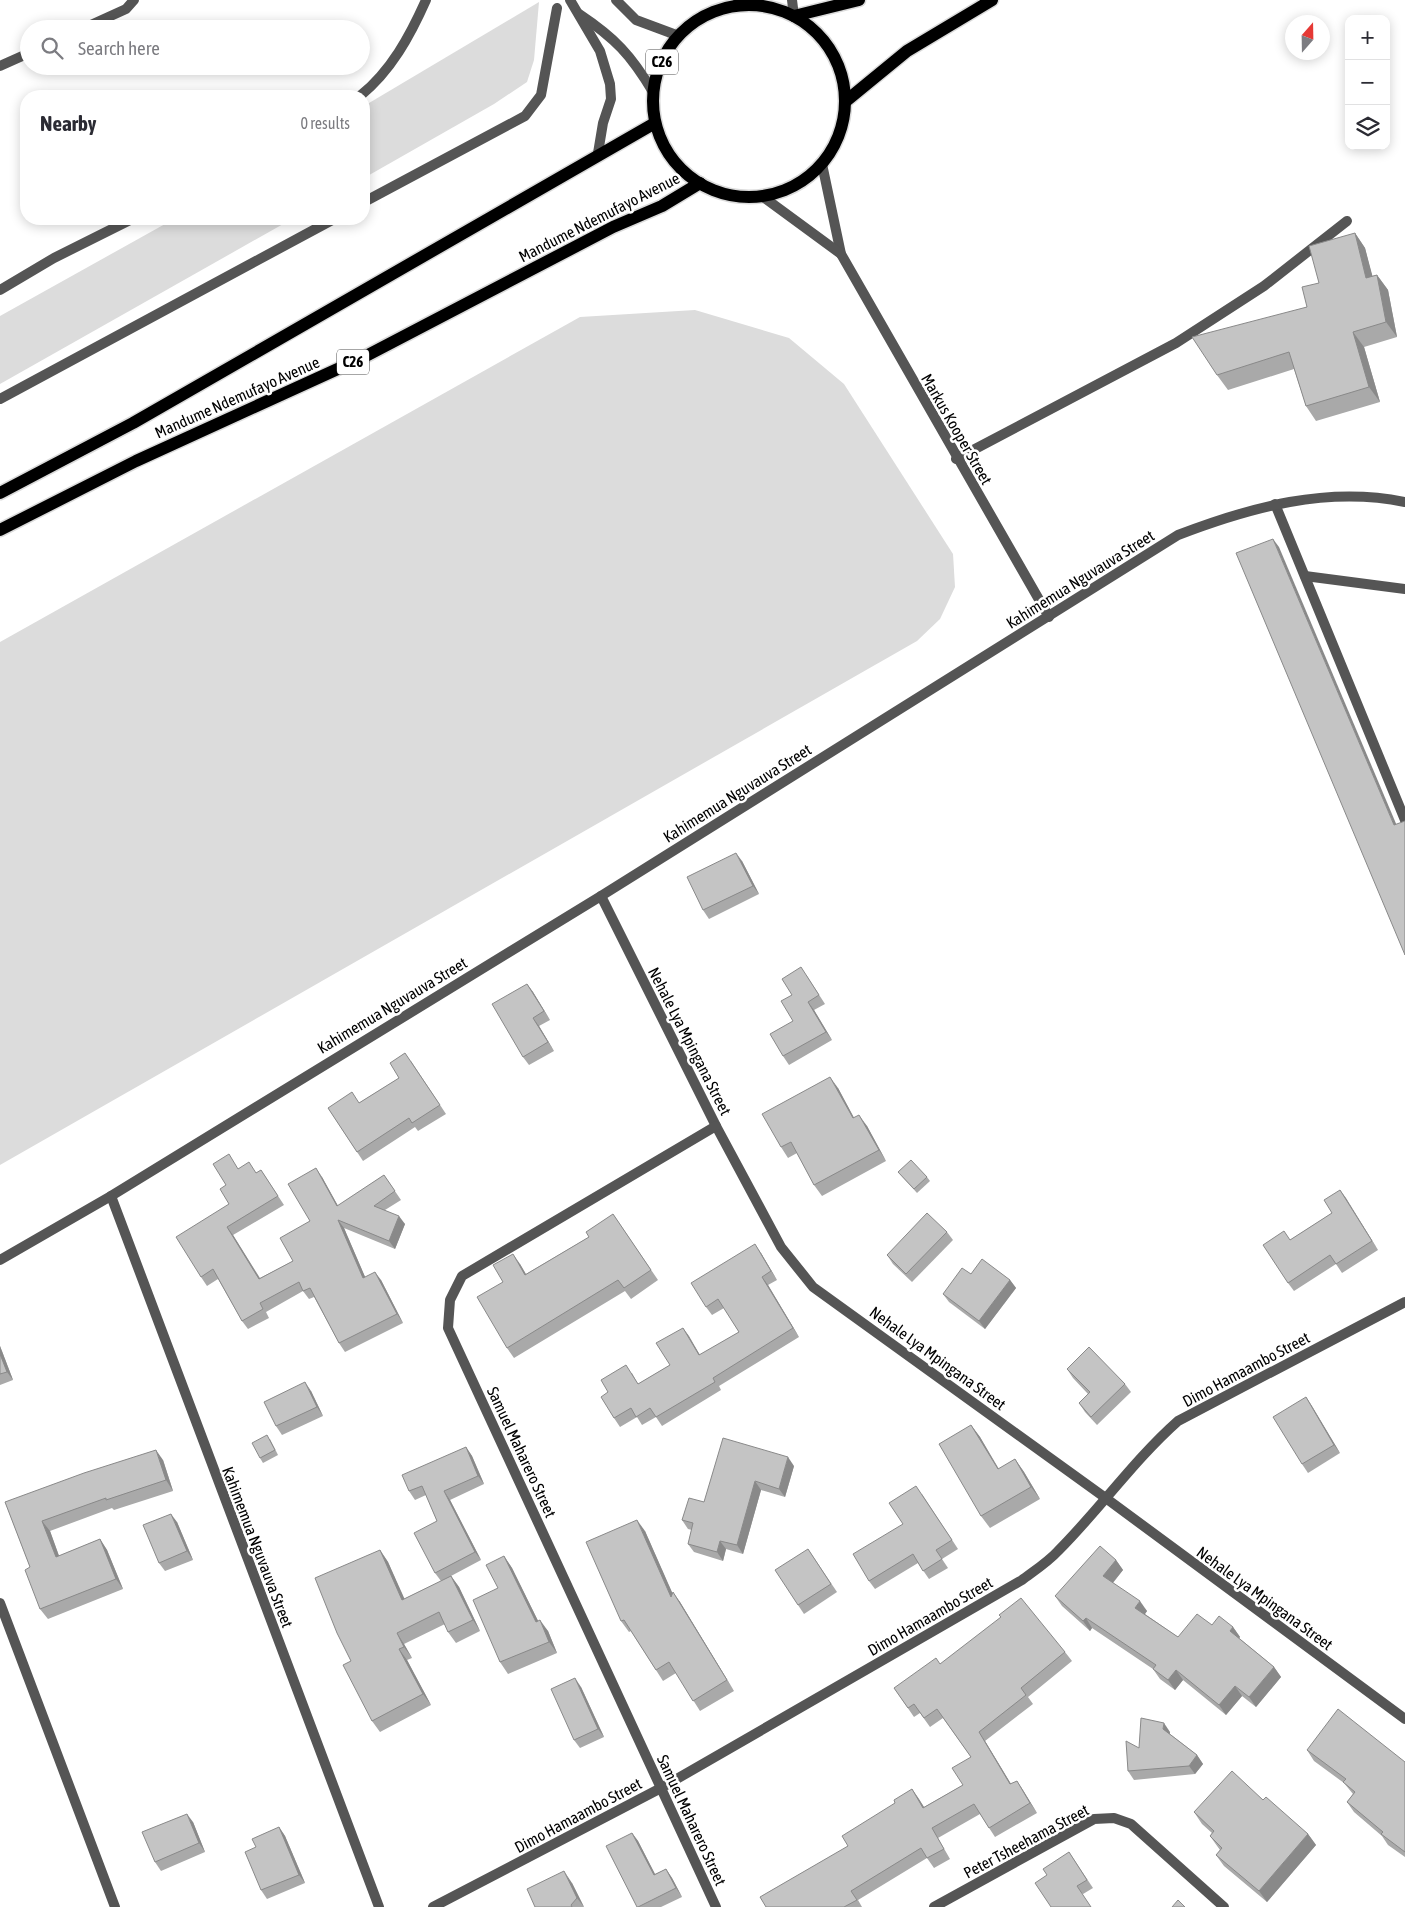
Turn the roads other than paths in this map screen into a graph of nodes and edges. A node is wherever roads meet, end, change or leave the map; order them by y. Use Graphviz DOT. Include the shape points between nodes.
graph roads {
  1 [pos="134,0"];
  2 [pos="426,0"];
  3 [pos="570,0"];
  4 [pos="616,0"];
  5 [pos="792,0"];
  6 [pos="859,0"];
  7 [pos="992,0"];
  8 [pos="738,3"];
  9 [pos="557,8"];
  10 [pos="578,14"];
  11 [pos="794,16"];
  12 [pos="102,20"];
  13 [pos="679,36"];
  14 [pos="20,57"];
  15 [pos="0,66"];
  16 [pos="367,90"];
  17 [pos="653,92"];
  18 [pos="846,100"];
  19 [pos="655,123"];
  20 [pos="598,153"];
  21 [pos="822,164"];
  22 [pos="700,183"];
  23 [pos="762,196"];
  24 [pos="370,199"];
  25 [pos="1347,221"];
  26 [pos="120,225"];
  27 [pos="323,225"];
  28 [pos="841,254"];
  29 [pos="0,290"];
  30 [pos="0,399"];
  31 [pos="956,459"];
  32 [pos="0,493"];
  33 [pos="1405,502"];
  34 [pos="1274,504"];
  35 [pos="0,530"];
  36 [pos="1305,576"];
  37 [pos="1405,589"];
  38 [pos="1049,617"];
  39 [pos="1404,816"];
  40 [pos="601,896"];
  41 [pos="716,1126"];
  42 [pos="111,1196"];
  43 [pos="0,1260"];
  44 [pos="1405,1302"];
  45 [pos="1107,1499"];
  46 [pos="0,1603"];
  47 [pos="1405,1719"];
  48 [pos="661,1788"];
  49 [pos="115,1907"];
  50 [pos="378,1907"];
  51 [pos="433,1907"];
  52 [pos="716,1907"];
  53 [pos="934,1907"];
  54 [pos="1224,1907"];
  1 -- 12 [label="street" via="126,9"];
  2 -- 16 [label="street" via="408,40"];
  3 -- 10 [label="street"];
  4 -- 13 [label="street" via="636,20"];
  5 -- 11 [label="street"];
  6 -- 11 [label="main road"];
  7 -- 18 [label="main road" via="907,51"];
  8 -- 11 [label="main road, Mandume Ndemufayo Avenue / C26" via="772,7"];
  8 -- 13 [label="main road, Mandume Ndemufayo Avenue / C26" via="702,17"];
  9 -- 24 [label="street" via="541,95 525,116"];
  10 -- 17 [label="street" via="607,32 635,61"];
  10 -- 20 [label="street" via="600,51 610,84 611,99"];
  11 -- 18 [label="main road, Mandume Ndemufayo Avenue / C26" via="814,29 834,55 842,72"];
  13 -- 17 [label="main road, Mandume Ndemufayo Avenue / C26" via="657,71"];
  14 -- 15 [label="street"];
  17 -- 19 [label="main road, Mandume Ndemufayo Avenue / C26"];
  18 -- 21 [label="main road" via="840,134"];
  19 -- 20 [label="main road, Mandume Ndemufayo Avenue"];
  19 -- 22 [label="main road, Mandume Ndemufayo Avenue / C26" via="670,155 683,171"];
  20 -- 32 [label="main road, Mandume Ndemufayo Avenue" via="133,423"];
  21 -- 23 [label="main road" via="795,186"];
  21 -- 28 [label="street"];
  22 -- 23 [label="main road, Mandume Ndemufayo Avenue" via="721,193"];
  22 -- 35 [label="main road, Mandume Ndemufayo Avenue / C26" via="662,206 613,227 364,357 136,461"];
  23 -- 28 [label="street"];
  25 -- 31 [label="street" via="1264,286 1176,343"];
  26 -- 29 [label="street"];
  27 -- 30 [label="street"];
  28 -- 31 [label="street, Markus Kooper Street"];
  31 -- 38 [label="street, Markus Kooper Street"];
  33 -- 34 [label="street, Kahimemua Nguvauva Street" via="1335,495"];
  34 -- 36 [label="street"];
  34 -- 38 [label="street, Kahimemua Nguvauva Street" via="1178,535"];
  36 -- 37 [label="street"];
  36 -- 39 [label="street"];
  38 -- 40 [label="street, Kahimemua Nguvauva Street"];
  40 -- 41 [label="street, Nehale Lya Mpingana Street"];
  40 -- 42 [label="street, Kahimemua Nguvauva Street"];
  41 -- 45 [label="street, Nehale Lya Mpingana Street" via="781,1247 813,1287"];
  41 -- 48 [label="street, Samuel Maharero Street" via="462,1276 450,1300 448,1328"];
  42 -- 43 [label="street, Kahimemua Nguvauva Street"];
  42 -- 50 [label="street, Kahimemua Nguvauva Street"];
  44 -- 45 [label="street, Dimo Hamaambo Street" via="1178,1421 1156,1440"];
  45 -- 47 [label="street, Nehale Lya Mpingana Street"];
  45 -- 48 [label="street, Dimo Hamaambo Street" via="1057,1552 1022,1580"];
  46 -- 49 [label="street"];
  48 -- 51 [label="street, Dimo Hamaambo Street"];
  48 -- 52 [label="street, Samuel Maharero Street"];
  53 -- 54 [label="street, Peter Tsheehama Street" via="1094,1819 1114,1818 1131,1824"];
}
